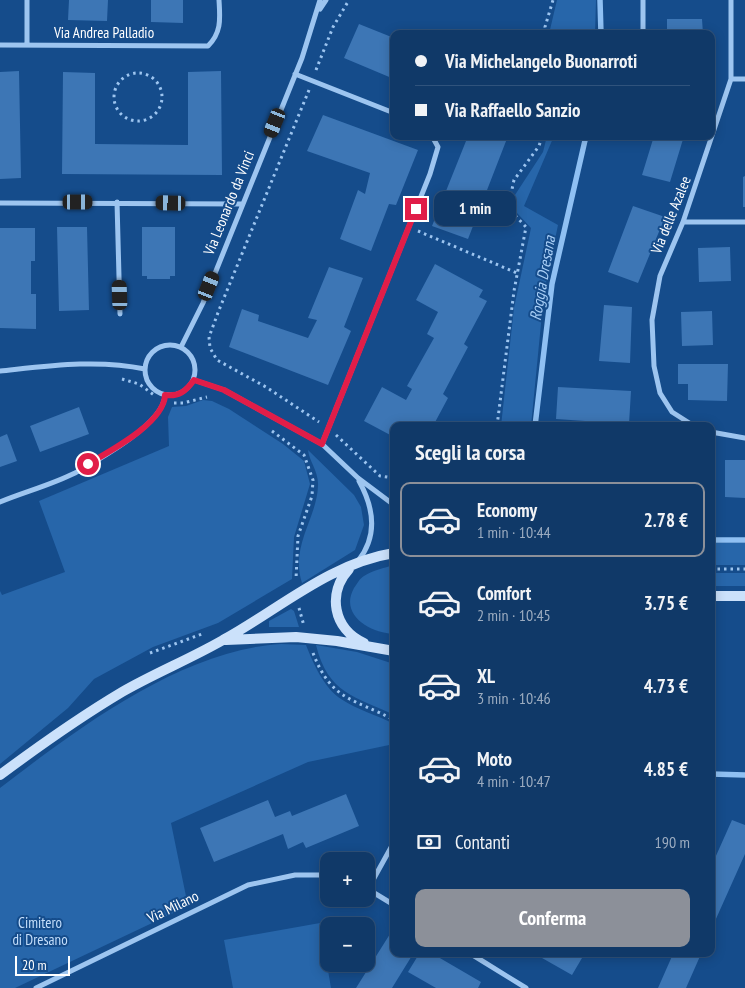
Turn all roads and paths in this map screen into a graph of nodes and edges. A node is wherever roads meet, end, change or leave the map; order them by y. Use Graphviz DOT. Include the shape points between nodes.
graph roads {
  1 [pos="27,0"];
  2 [pos="220,0"];
  3 [pos="320,0"];
  4 [pos="326,0"];
  5 [pos="349,0"];
  6 [pos="553,0"];
  7 [pos="643,0"];
  8 [pos="731,0"];
  9 [pos="318,11"];
  10 [pos="545,30"];
  11 [pos="643,30"];
  12 [pos="0,45"];
  13 [pos="27,45"];
  14 [pos="318,65"];
  15 [pos="295,74"];
  16 [pos="731,79"];
  17 [pos="745,79"];
  18 [pos="115,89"];
  19 [pos="307,94"];
  20 [pos="390,111"];
  21 [pos="715,127"];
  22 [pos="434,140"];
  23 [pos="541,140"];
  24 [pos="711,140"];
  25 [pos="0,202"];
  26 [pos="118,202"];
  27 [pos="243,204"];
  28 [pos="683,222"];
  29 [pos="745,222"];
  30 [pos="408,227"];
  31 [pos="517,273"];
  32 [pos="120,314"];
  33 [pos="181,347"];
  34 [pos="145,369"];
  35 [pos="0,371"];
  36 [pos="115,376"];
  37 [pos="194,380"];
  38 [pos="150,393"];
  39 [pos="165,395"];
  40 [pos="211,398"];
  41 [pos="176,403"];
  42 [pos="498,422"];
  43 [pos="687,422"];
  44 [pos="266,428"];
  45 [pos="328,429"];
  46 [pos="715,433"];
  47 [pos="745,438"];
  48 [pos="322,444"];
  49 [pos="390,477"];
  50 [pos="358,478"];
  51 [pos="390,501"];
  52 [pos="0,502"];
  53 [pos="390,554"];
  54 [pos="358,562"];
  55 [pos="715,569"];
  56 [pos="745,569"];
  57 [pos="297,594"];
  58 [pos="715,596"];
  59 [pos="745,596"];
  60 [pos="207,632"];
  61 [pos="308,638"];
  62 [pos="223,641"];
  63 [pos="379,648"];
  64 [pos="390,650"];
  65 [pos="150,653"];
  66 [pos="390,718"];
  67 [pos="0,775"];
  68 [pos="390,849"];
  69 [pos="320,875"];
  70 [pos="375,875"];
  71 [pos="375,894"];
  72 [pos="390,903"];
  73 [pos="476,957"];
  74 [pos="36,988"];
  75 [pos="526,988"];
  1 -- 13 [label="street"];
  2 -- 13 [label="street, Via Andrea Palladio" via="220,28 208,46"];
  3 -- 9 [label="street, Via Leonardo da Vinci"];
  4 -- 9 [label="street, Via Leonardo da Vinci"];
  5 -- 14 [label="path" via="337,18"];
  6 -- 10 [label="path"];
  7 -- 11 [label="street"];
  8 -- 16 [label="street, Via delle Azalee"];
  9 -- 15 [label="street, Via Leonardo da Vinci"];
  12 -- 13 [label="street, Via Andrea Palladio"];
  15 -- 20 [label="street"];
  15 -- 27 [label="street, Via Leonardo da Vinci"];
  16 -- 17 [label="street"];
  16 -- 21 [label="street, Via delle Azalee"];
  18 -- 18 [label="path" via="114,102 119,113 130,120 142,121 154,115 161,105 162,92 156,81 146,74 133,73 122,78"];
  19 -- 45 [label="path" via="219,310 209,343 212,355 224,366 266,387"];
  22 -- 30 [label="street" via="438,147 430,174"];
  23 -- 31 [label="path" via="514,180 508,208 526,227"];
  24 -- 28 [label="street, Via delle Azalee"];
  25 -- 26 [label="street"];
  26 -- 27 [label="street"];
  26 -- 32 [label="street"];
  27 -- 33 [label="street, Via Leonardo da Vinci" via="203,303"];
  28 -- 29 [label="street"];
  28 -- 43 [label="street, Via delle Azalee" via="658,284 652,311 652,344 658,386 666,404 676,416"];
  30 -- 31 [label="path"];
  30 -- 45 [label="street"];
  31 -- 42 [label="path"];
  33 -- 34 [label="street" via="161,346 147,359"];
  33 -- 37 [label="street" via="194,360"];
  34 -- 35 [label="street" via="124,365 67,364"];
  34 -- 39 [label="street" via="146,380 152,388"];
  36 -- 38 [label="path" via="138,384"];
  37 -- 39 [label="street" via="180,394"];
  37 -- 48 [label="street" via="224,390"];
  39 -- 52 [label="street" via="161,410 132,438 74,473"];
  40 -- 41 [label="path"];
  44 -- 57 [label="path" via="304,455 313,480 312,496 297,543"];
  45 -- 48 [label="street"];
  45 -- 49 [label="path" via="380,476"];
  46 -- 47 [label="street"];
  48 -- 50 [label="street"];
  50 -- 51 [label="street"];
  50 -- 54 [label="street" via="369,501 372,527 366,550"];
  53 -- 54 [label="street"];
  54 -- 57 [label="street"];
  54 -- 63 [label="street" via="340,581 335,609 342,626 353,636"];
  55 -- 56 [label="path"];
  57 -- 61 [label="path"];
  57 -- 62 [label="street"];
  58 -- 59 [label="street"];
  60 -- 65 [label="path"];
  61 -- 62 [label="street"];
  61 -- 63 [label="street"];
  61 -- 66 [label="path" via="320,667 339,693"];
  62 -- 67 [label="street" via="121,693"];
  63 -- 64 [label="street"];
  68 -- 70 [label="street"];
  69 -- 74 [label="street, Via Milano" via="295,875 248,885"];
  71 -- 72 [label="street"];
  73 -- 75 [label="street"];
}
